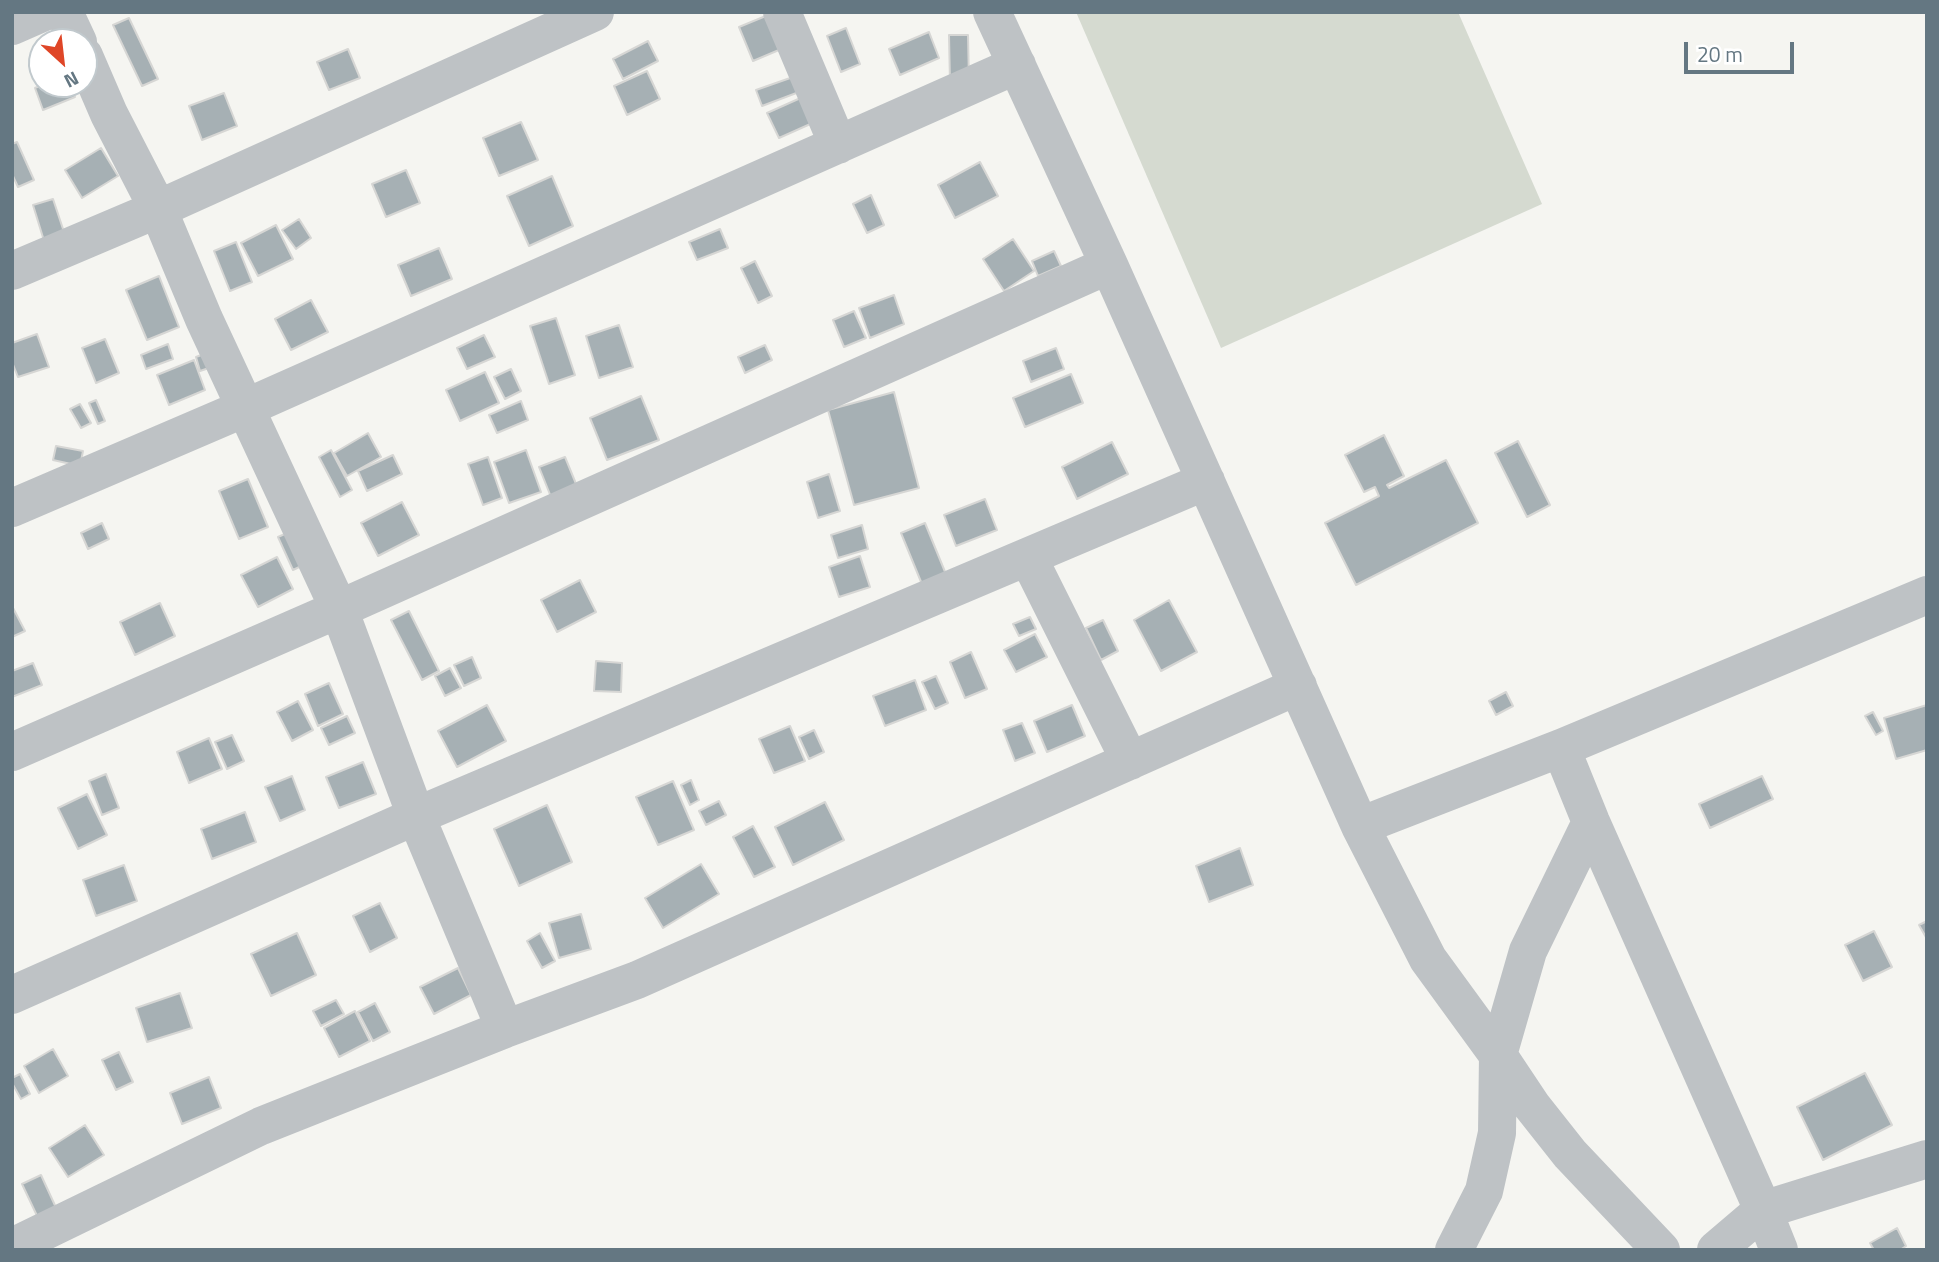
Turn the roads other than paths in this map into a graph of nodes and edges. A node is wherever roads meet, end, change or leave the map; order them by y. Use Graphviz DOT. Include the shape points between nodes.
graph roads {
  1 [pos="44,12"];
  2 [pos="64,12"];
  3 [pos="595,12"];
  4 [pos="782,12"];
  5 [pos="992,12"];
  6 [pos="12,26"];
  7 [pos="71,28"];
  8 [pos="1017,65"];
  9 [pos="98,89"];
  10 [pos="838,145"];
  11 [pos="158,209"];
  12 [pos="1109,265"];
  13 [pos="12,271"];
  14 [pos="245,408"];
  15 [pos="1206,481"];
  16 [pos="12,508"];
  17 [pos="1028,557"];
  18 [pos="1927,595"];
  19 [pos="339,609"];
  20 [pos="1298,687"];
  21 [pos="1561,748"];
  22 [pos="12,752"];
  23 [pos="1130,761"];
  24 [pos="416,816"];
  25 [pos="1591,822"];
  26 [pos="1360,826"];
  27 [pos="12,995"];
  28 [pos="505,1028"];
  29 [pos="1498,1055"];
  30 [pos="1927,1159"];
  31 [pos="1763,1210"];
  32 [pos="12,1247"];
  33 [pos="1454,1250"];
  34 [pos="1661,1250"];
  35 [pos="1716,1250"];
  36 [pos="1779,1250"];
  1 -- 6 [label="street"];
  2 -- 7 [label="street"];
  3 -- 11 [label="street"];
  4 -- 10 [label="street"];
  5 -- 8 [label="street"];
  8 -- 10 [label="street"];
  8 -- 12 [label="street"];
  9 -- 11 [label="street"];
  10 -- 14 [label="street"];
  11 -- 13 [label="street"];
  11 -- 14 [label="street"];
  12 -- 15 [label="street"];
  12 -- 19 [label="street"];
  14 -- 16 [label="street"];
  14 -- 19 [label="street"];
  15 -- 17 [label="street"];
  15 -- 20 [label="street"];
  17 -- 23 [label="street"];
  17 -- 24 [label="street"];
  18 -- 21 [label="street"];
  19 -- 22 [label="street"];
  19 -- 24 [label="street"];
  20 -- 23 [label="street"];
  20 -- 26 [label="street"];
  21 -- 25 [label="street"];
  21 -- 26 [label="street"];
  23 -- 28 [label="street" via="637,980"];
  24 -- 27 [label="street"];
  24 -- 28 [label="street"];
  25 -- 29 [label="street" via="1528,951"];
  25 -- 31 [label="street"];
  26 -- 29 [label="street" via="1428,959"];
  28 -- 32 [label="street" via="261,1126"];
  29 -- 33 [label="street" via="1497,1133 1484,1191"];
  29 -- 34 [label="street" via="1570,1154"];
  30 -- 31 [label="street"];
  31 -- 35 [label="street"];
  31 -- 36 [label="street"];
}
